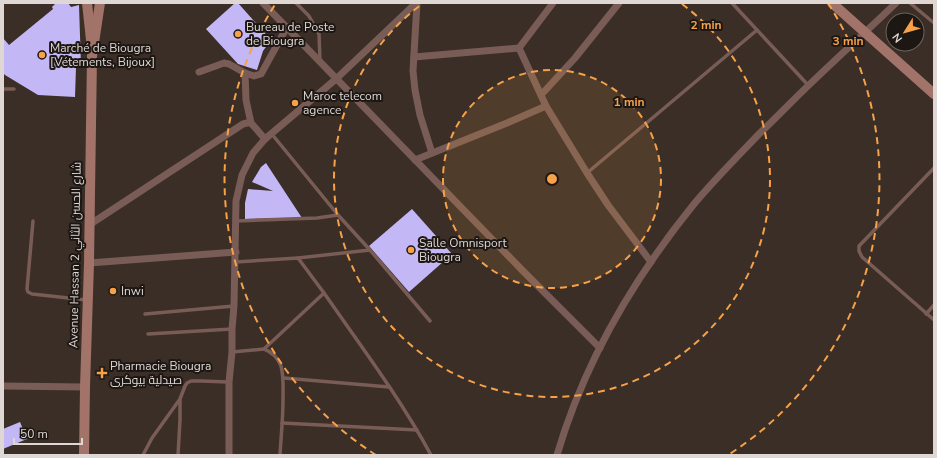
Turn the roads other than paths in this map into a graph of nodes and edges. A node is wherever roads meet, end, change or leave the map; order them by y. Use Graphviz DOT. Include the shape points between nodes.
graph roads {
  1 [pos="87,3"];
  2 [pos="100,3"];
  3 [pos="263,3"];
  4 [pos="296,3"];
  5 [pos="416,3"];
  6 [pos="553,3"];
  7 [pos="619,3"];
  8 [pos="732,3"];
  9 [pos="832,3"];
  10 [pos="896,3"];
  11 [pos="910,3"];
  12 [pos="934,23"];
  13 [pos="287,27"];
  14 [pos="757,30"];
  15 [pos="866,32"];
  16 [pos="519,48"];
  17 [pos="92,56"];
  18 [pos="414,57"];
  19 [pos="320,62"];
  20 [pos="199,72"];
  21 [pos="245,73"];
  22 [pos="336,79"];
  23 [pos="808,85"];
  24 [pos="3,89"];
  25 [pos="14,89"];
  26 [pos="934,94"];
  27 [pos="541,95"];
  28 [pos="546,106"];
  29 [pos="251,123"];
  30 [pos="272,133"];
  31 [pos="265,139"];
  32 [pos="432,153"];
  33 [pos="415,160"];
  34 [pos="934,168"];
  35 [pos="587,173"];
  36 [pos="338,215"];
  37 [pos="33,221"];
  38 [pos="236,221"];
  39 [pos="89,225"];
  40 [pos="370,250"];
  41 [pos="236,252"];
  42 [pos="298,258"];
  43 [pos="235,262"];
  44 [pos="651,262"];
  45 [pos="89,263"];
  46 [pos="324,293"];
  47 [pos="87,300"];
  48 [pos="934,305"];
  49 [pos="234,306"];
  50 [pos="145,314"];
  51 [pos="926,314"];
  52 [pos="934,320"];
  53 [pos="430,321"];
  54 [pos="232,329"];
  55 [pos="148,334"];
  56 [pos="600,348"];
  57 [pos="264,349"];
  58 [pos="232,352"];
  59 [pos="284,378"];
  60 [pos="229,382"];
  61 [pos="3,386"];
  62 [pos="85,387"];
  63 [pos="389,387"];
  64 [pos="180,400"];
  65 [pos="282,423"];
  66 [pos="417,430"];
  67 [pos="84,455"];
  68 [pos="143,455"];
  69 [pos="178,455"];
  70 [pos="228,455"];
  71 [pos="280,455"];
  72 [pos="431,455"];
  73 [pos="557,455"];
  1 -- 17 [label="main road"];
  2 -- 17 [label="main road"];
  3 -- 13 [label="street"];
  4 -- 19 [label="lane" via="309,16 318,34"];
  5 -- 18 [label="street"];
  5 -- 22 [label="street"];
  6 -- 16 [label="street"];
  7 -- 27 [label="street"];
  8 -- 14 [label="lane"];
  9 -- 15 [label="main road"];
  10 -- 15 [label="street"];
  11 -- 12 [label="lane"];
  13 -- 19 [label="street"];
  13 -- 21 [label="street" via="261,74 254,76"];
  14 -- 23 [label="lane"];
  14 -- 35 [label="lane"];
  15 -- 23 [label="street"];
  15 -- 26 [label="main road"];
  16 -- 18 [label="street"];
  16 -- 27 [label="street"];
  17 -- 39 [label="main road, Avenue Hassan 2 شارع الحسن الثاني"];
  18 -- 32 [label="street" via="415,90"];
  19 -- 22 [label="street"];
  20 -- 21 [label="street" via="224,63"];
  21 -- 29 [label="street" via="246,100"];
  22 -- 30 [label="street"];
  22 -- 33 [label="street"];
  23 -- 44 [label="street" via="695,204"];
  24 -- 25 [label="lane"];
  27 -- 28 [label="street"];
  28 -- 32 [label="street"];
  28 -- 35 [label="street"];
  29 -- 31 [label="street"];
  29 -- 39 [label="street" via="243,124"];
  30 -- 31 [label="street"];
  30 -- 36 [label="lane"];
  31 -- 38 [label="street" via="253,153 242,175 236,201"];
  32 -- 33 [label="street"];
  33 -- 56 [label="street"];
  34 -- 51 [label="lane" via="859,246 862,257"];
  35 -- 44 [label="street"];
  36 -- 38 [label="lane"];
  36 -- 40 [label="lane"];
  37 -- 47 [label="lane" via="28,292"];
  38 -- 41 [label="street"];
  39 -- 45 [label="main road, Avenue Hassan 2 شارع الحسن الثاني"];
  40 -- 42 [label="lane"];
  40 -- 53 [label="lane"];
  41 -- 43 [label="street"];
  41 -- 45 [label="street"];
  42 -- 43 [label="lane"];
  42 -- 46 [label="lane"];
  43 -- 49 [label="street"];
  44 -- 56 [label="street"];
  45 -- 47 [label="main road, Avenue Hassan 2 شارع الحسن الثاني"];
  46 -- 57 [label="lane"];
  46 -- 63 [label="lane"];
  47 -- 62 [label="main road, Avenue Hassan 2 شارع الحسن الثاني"];
  48 -- 51 [label="lane"];
  49 -- 50 [label="lane"];
  49 -- 54 [label="street"];
  51 -- 52 [label="lane"];
  54 -- 55 [label="lane"];
  54 -- 58 [label="street"];
  56 -- 73 [label="street" via="580,391"];
  57 -- 58 [label="lane"];
  57 -- 59 [label="lane" via="276,358"];
  58 -- 60 [label="street"];
  59 -- 63 [label="lane"];
  59 -- 65 [label="lane"];
  60 -- 64 [label="lane" via="191,381 184,386"];
  60 -- 70 [label="street"];
  61 -- 62 [label="street"];
  62 -- 67 [label="main road, Avenue Hassan 2 شارع الحسن الثاني"];
  63 -- 66 [label="lane"];
  64 -- 68 [label="lane" via="152,438"];
  64 -- 69 [label="lane"];
  65 -- 66 [label="lane"];
  65 -- 71 [label="lane"];
  66 -- 72 [label="lane"];
}
